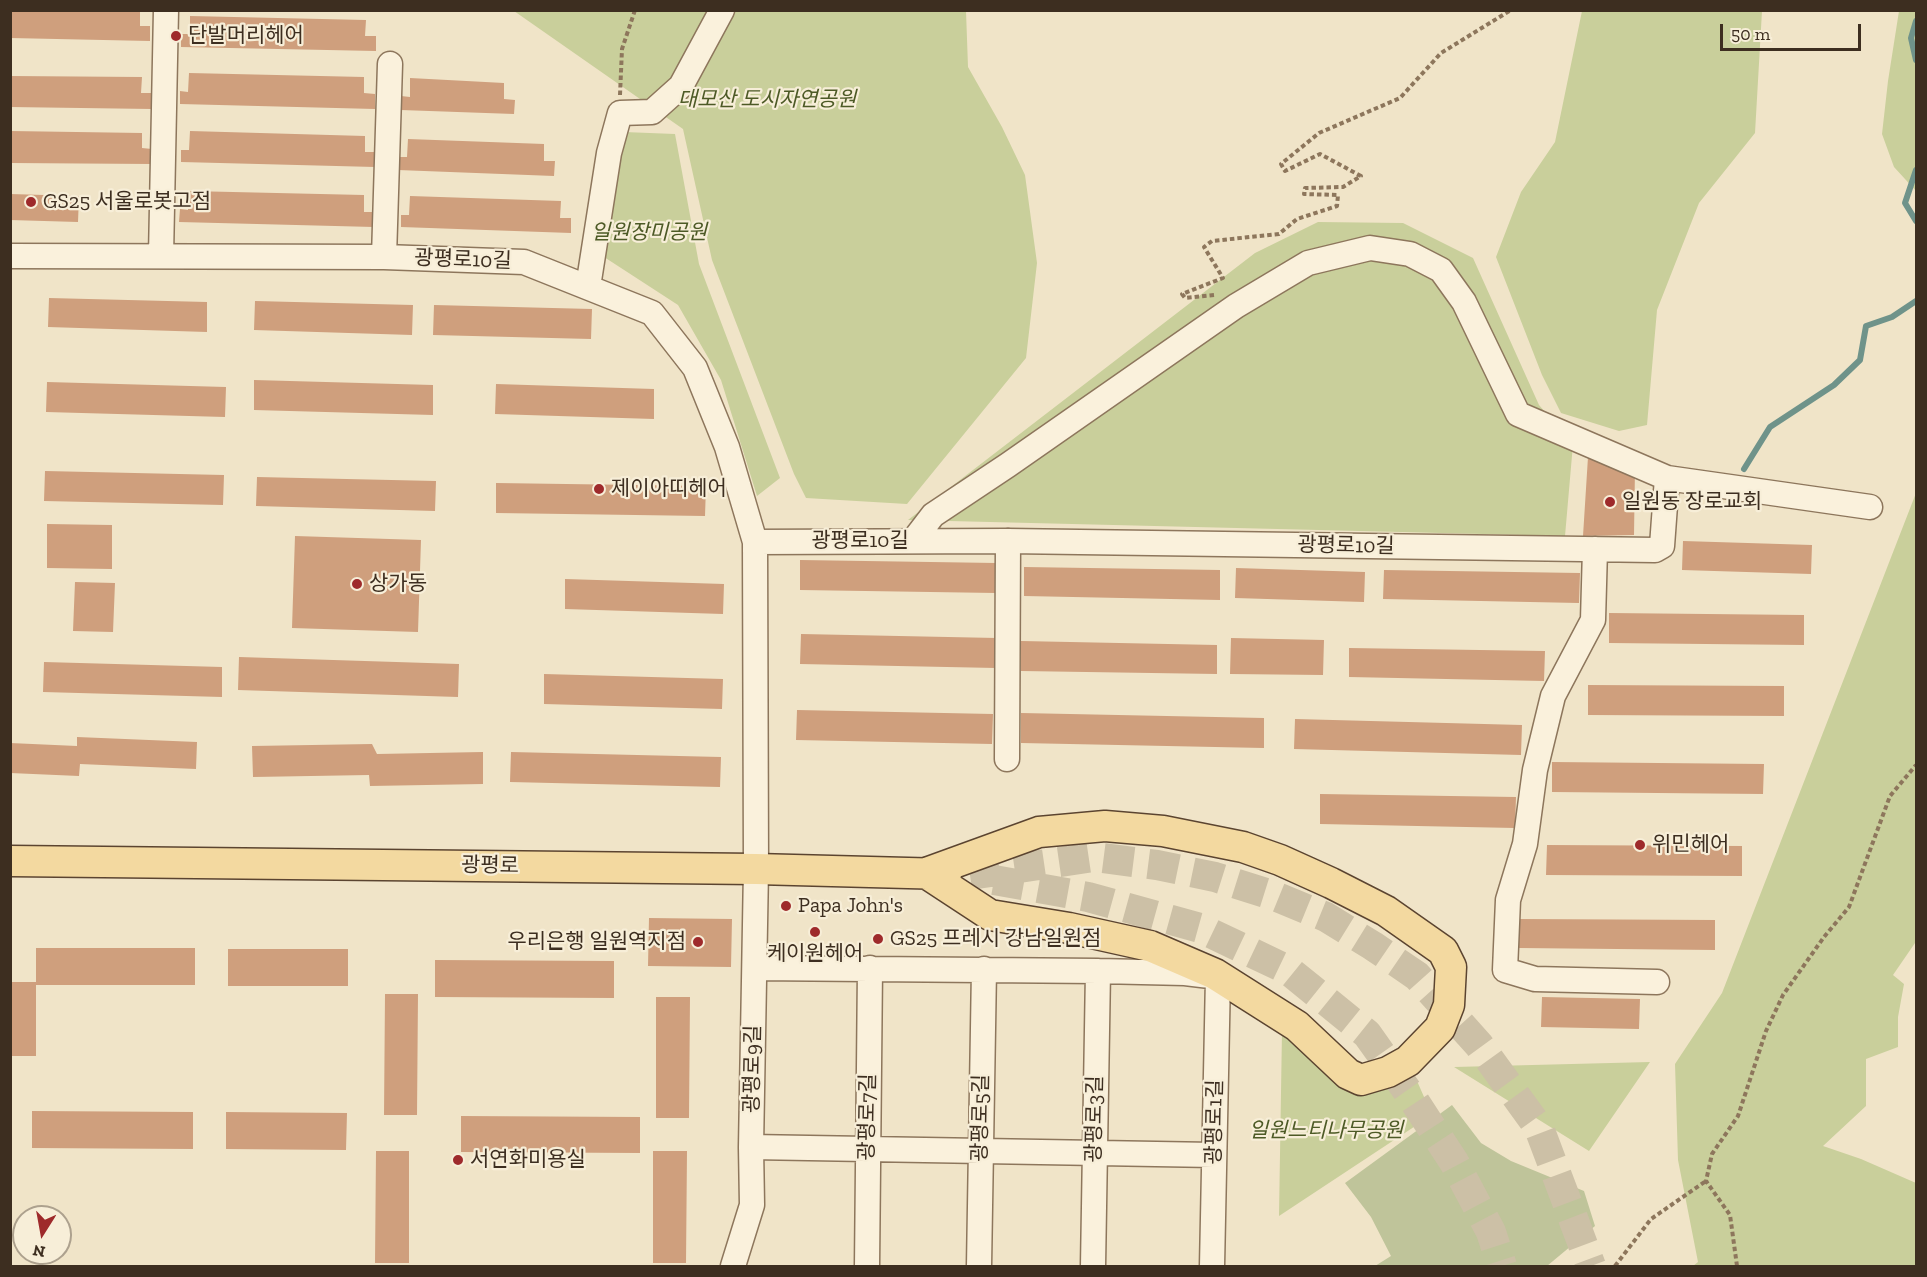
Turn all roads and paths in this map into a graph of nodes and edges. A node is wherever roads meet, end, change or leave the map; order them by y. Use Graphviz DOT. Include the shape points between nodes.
graph roads {
  1 [pos="166,10"];
  2 [pos="635,10"];
  3 [pos="722,10"];
  4 [pos="1511,10"];
  5 [pos="390,64"];
  6 [pos="620,113"];
  7 [pos="10,256"];
  8 [pos="161,256"];
  9 [pos="384,257"];
  10 [pos="588,287"];
  11 [pos="1236,306"];
  12 [pos="1667,478"];
  13 [pos="1870,507"];
  14 [pos="914,541"];
  15 [pos="1008,541"];
  16 [pos="756,542"];
  17 [pos="1594,549"];
  18 [pos="1007,759"];
  19 [pos="1917,765"];
  20 [pos="10,861"];
  21 [pos="756,869"];
  22 [pos="926,873"];
  23 [pos="970,875"];
  24 [pos="755,968"];
  25 [pos="870,968"];
  26 [pos="984,969"];
  27 [pos="1098,971"];
  28 [pos="1657,982"];
  29 [pos="751,1147"];
  30 [pos="867,1148"];
  31 [pos="981,1151"];
  32 [pos="1094,1152"];
  33 [pos="1214,1155"];
  34 [pos="1706,1181"];
  35 [pos="733,1266"];
  36 [pos="867,1266"];
  37 [pos="979,1266"];
  38 [pos="1093,1266"];
  39 [pos="1212,1266"];
  40 [pos="1615,1266"];
  41 [pos="1737,1266"];
  1 -- 8 [label="street"];
  2 -- 6 [label="path" via="622,49"];
  3 -- 6 [label="street" via="681,86 652,112"];
  4 -- 11 [label="path" via="1441,52 1400,98 1319,133 1281,164 1285,171 1320,154 1361,176 1343,187 1305,188 1304,194 1338,195 1337,206 1297,219 1280,234 1212,241 1204,247 1223,278 1182,294 1185,298 1226,294"];
  5 -- 9 [label="street"];
  6 -- 10 [label="street" via="609,153"];
  7 -- 8 [label="street, 광평로10길"];
  8 -- 9 [label="street, 광평로10길"];
  9 -- 10 [label="street, 광평로10길" via="524,262"];
  10 -- 16 [label="street, 광평로10길" via="652,313 695,368 727,447"];
  11 -- 12 [label="street" via="1308,263 1370,248 1410,254 1441,270 1464,302 1518,414"];
  11 -- 14 [label="street" via="933,515"];
  12 -- 13 [label="street"];
  12 -- 17 [label="street, 광평로10길" via="1662,546 1655,550"];
  14 -- 15 [label="street, 광평로10길"];
  14 -- 16 [label="street, 광평로10길"];
  15 -- 17 [label="street, 광평로10길"];
  15 -- 18 [label="street"];
  16 -- 21 [label="street, 광평로10길"];
  17 -- 28 [label="street" via="1593,620 1553,696 1535,770 1525,844 1508,900 1505,970 1534,979"];
  19 -- 34 [label="path" via="1890,796 1849,908 1783,995 1738,1116 1712,1154"];
  20 -- 21 [label="main road, 광평로"];
  21 -- 22 [label="main road, 광평로"];
  21 -- 24 [label="street, 광평로9길"];
  22 -- 22 [label="main road" via="990,915 1150,946 1215,974 1297,1026 1348,1074 1361,1080 1408,1061 1440,1028 1449,1005 1451,967 1443,951 1386,911 1340,887 1243,847 1163,831 1105,826 1039,832"];
  22 -- 23 [label="main road, 광평로"];
  24 -- 25 [label="street"];
  24 -- 29 [label="street, 광평로9길"];
  25 -- 26 [label="street"];
  25 -- 30 [label="street, 광평로7길"];
  26 -- 27 [label="street"];
  26 -- 31 [label="street, 광평로5길"];
  27 -- 32 [label="street, 광평로3길"];
  27 -- 33 [label="street, 광평로1길" via="1218,977"];
  29 -- 30 [label="street"];
  29 -- 35 [label="street, 광평로9길" via="752,1205"];
  30 -- 31 [label="street"];
  30 -- 36 [label="street, 광평로7길"];
  31 -- 32 [label="street"];
  31 -- 37 [label="street, 광평로5길"];
  32 -- 33 [label="street"];
  32 -- 38 [label="street, 광평로3길"];
  33 -- 39 [label="street, 광평로1길"];
  34 -- 40 [label="path" via="1651,1219"];
  34 -- 41 [label="path" via="1730,1215"];
}
